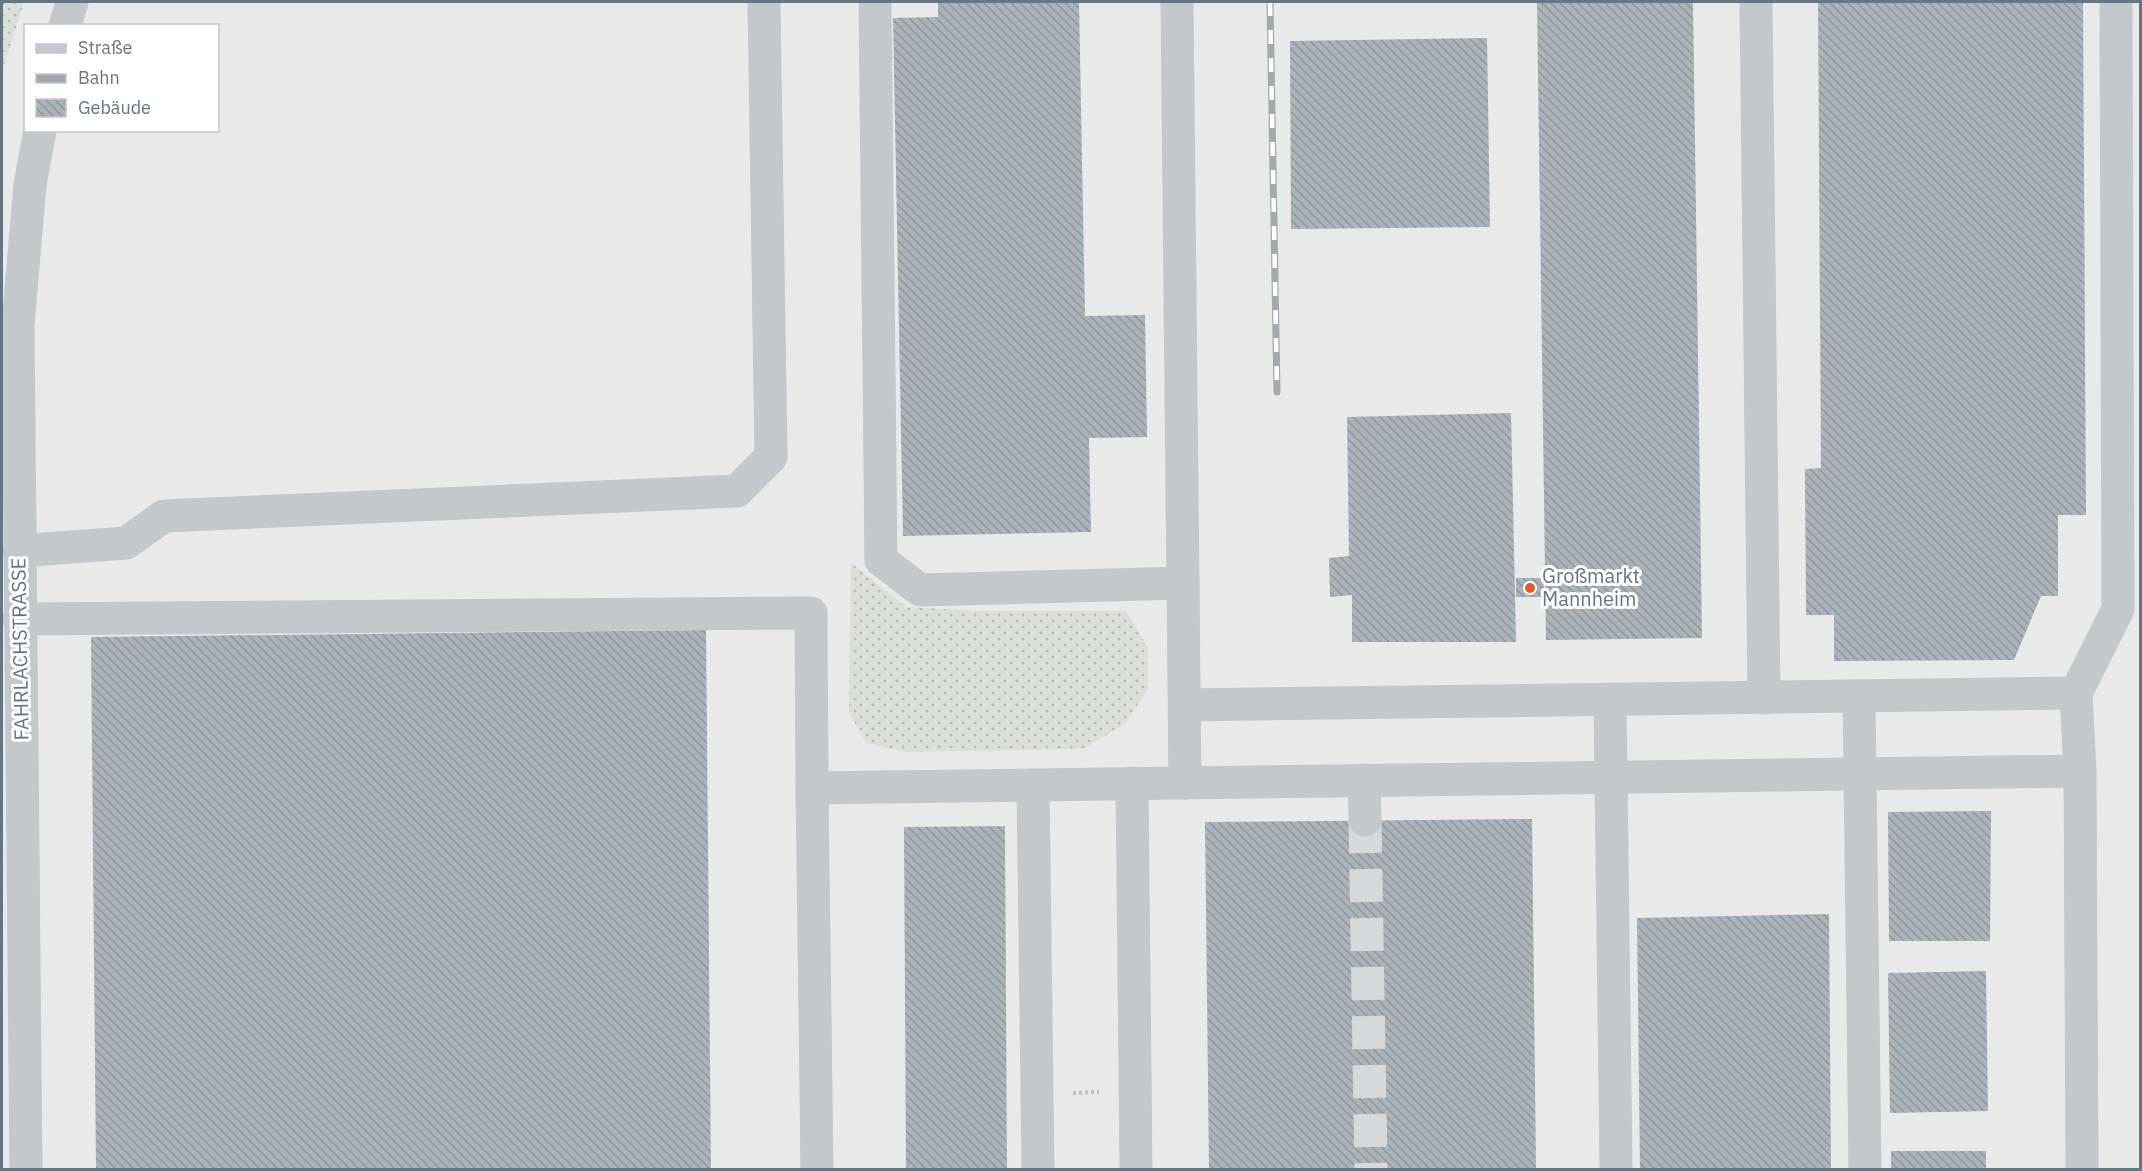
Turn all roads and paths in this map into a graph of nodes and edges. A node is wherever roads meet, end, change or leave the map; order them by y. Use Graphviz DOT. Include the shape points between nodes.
graph roads {
  1 [pos="72,2"];
  2 [pos="764,2"];
  3 [pos="875,2"];
  4 [pos="1177,2"];
  5 [pos="1756,2"];
  6 [pos="2116,2"];
  7 [pos="66,24"];
  8 [pos="40,132"];
  9 [pos="10,478"];
  10 [pos="13,573"];
  11 [pos="1184,583"];
  12 [pos="19,619"];
  13 [pos="2076,693"];
  14 [pos="1859,696"];
  15 [pos="1764,698"];
  16 [pos="1610,700"];
  17 [pos="1185,705"];
  18 [pos="2080,771"];
  19 [pos="1860,774"];
  20 [pos="1612,777"];
  21 [pos="1364,780"];
  22 [pos="1132,783"];
  23 [pos="1185,783"];
  24 [pos="1033,785"];
  25 [pos="812,788"];
  26 [pos="12,801"];
  27 [pos="1365,820"];
  28 [pos="13,960"];
  29 [pos="1136,1092"];
  30 [pos="1037,1094"];
  31 [pos="18,1152"];
  32 [pos="817,1170"];
  33 [pos="1038,1170"];
  34 [pos="1136,1170"];
  35 [pos="1616,1170"];
  36 [pos="1865,1170"];
  37 [pos="2082,1170"];
  1 -- 7 [label="street"];
  2 -- 10 [label="street" via="771,457 737,491 164,516 126,543"];
  3 -- 11 [label="street" via="881,560 920,590"];
  4 -- 11 [label="street"];
  5 -- 15 [label="street"];
  6 -- 13 [label="street" via="2118,609"];
  8 -- 9 [label="street, FAHRLACHSTRASSE" via="30,185 18,325"];
  9 -- 10 [label="street, FAHRLACHSTRASSE"];
  10 -- 12 [label="street, FAHRLACHSTRASSE"];
  11 -- 17 [label="street"];
  12 -- 25 [label="street" via="811,613"];
  12 -- 26 [label="street, FAHRLACHSTRASSE"];
  13 -- 14 [label="street"];
  13 -- 18 [label="street"];
  14 -- 15 [label="street"];
  14 -- 19 [label="street"];
  15 -- 16 [label="street"];
  16 -- 17 [label="street"];
  16 -- 20 [label="street"];
  17 -- 23 [label="street"];
  18 -- 19 [label="street"];
  18 -- 37 [label="street"];
  19 -- 20 [label="street"];
  19 -- 36 [label="street"];
  20 -- 21 [label="street"];
  20 -- 35 [label="street"];
  21 -- 23 [label="street"];
  21 -- 27 [label="street"];
  22 -- 23 [label="street"];
  22 -- 24 [label="street"];
  22 -- 29 [label="street"];
  24 -- 25 [label="street"];
  24 -- 30 [label="street"];
  25 -- 32 [label="street"];
  26 -- 28 [label="street, FAHRLACHSTRASSE"];
  28 -- 31 [label="street, FAHRLACHSTRASSE"];
  29 -- 30 [label="path"];
  29 -- 34 [label="street"];
  30 -- 33 [label="street"];
}
